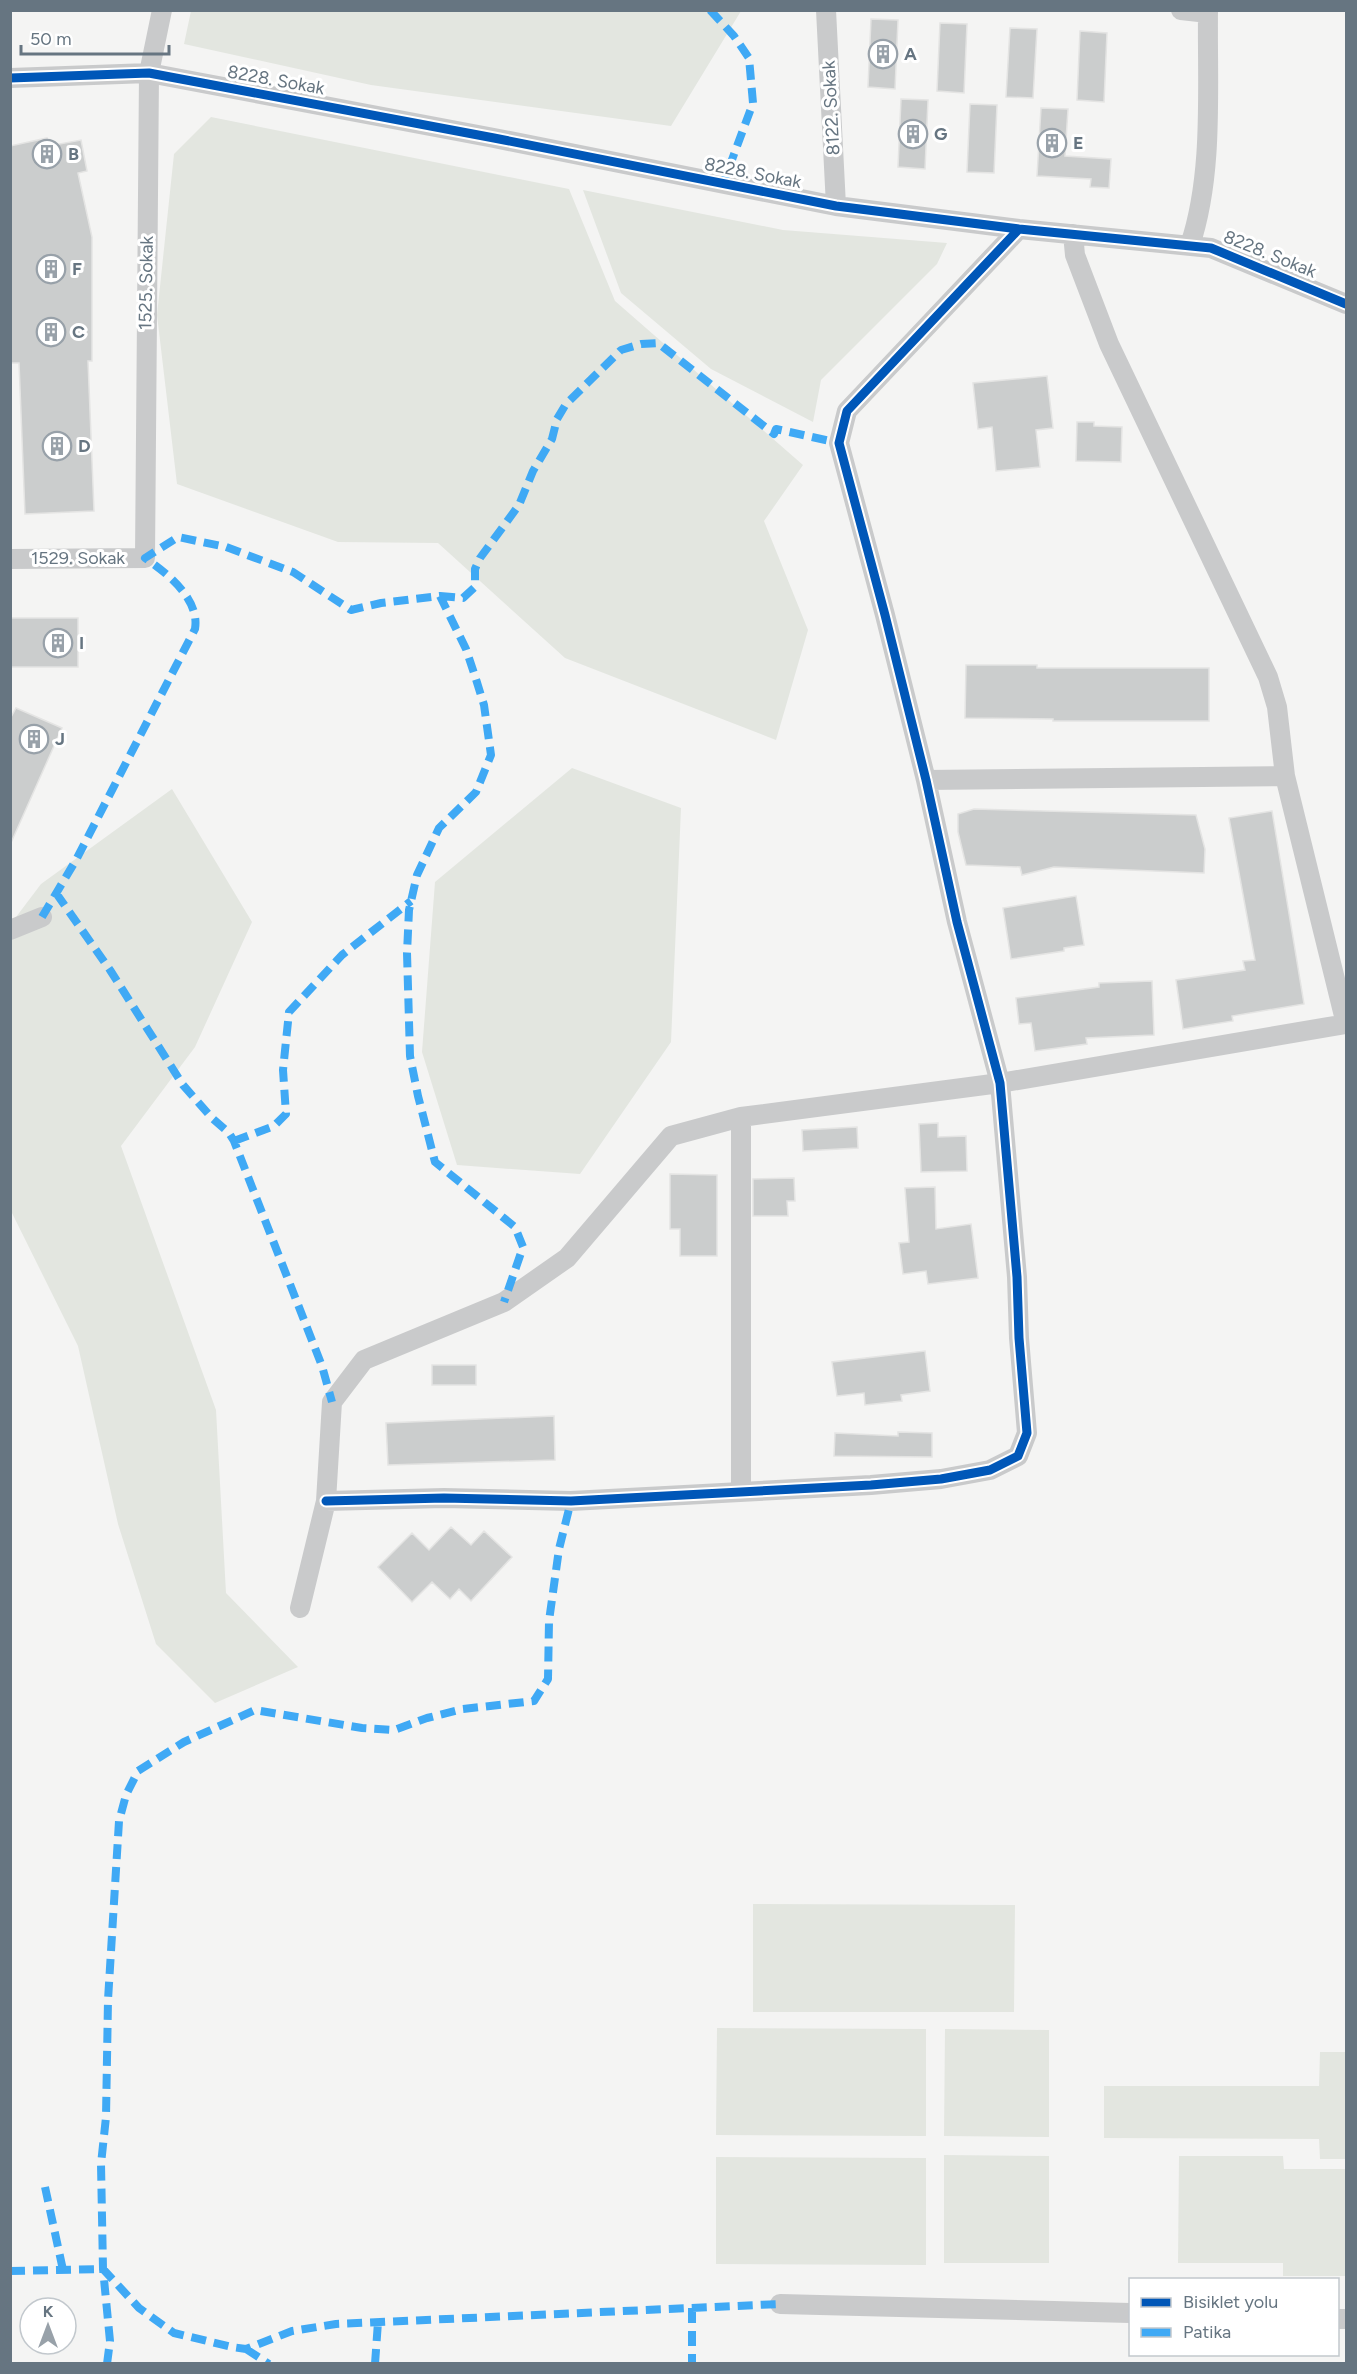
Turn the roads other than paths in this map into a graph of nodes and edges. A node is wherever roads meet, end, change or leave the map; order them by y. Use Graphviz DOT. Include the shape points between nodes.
graph roads {
  1 [pos="162,10"];
  2 [pos="826,10"];
  3 [pos="1180,10"];
  4 [pos="1208,12"];
  5 [pos="149,74"];
  6 [pos="10,78"];
  7 [pos="836,206"];
  8 [pos="1019,229"];
  9 [pos="1073,234"];
  10 [pos="1190,245"];
  11 [pos="1347,304"];
  12 [pos="145,558"];
  13 [pos="10,559"];
  14 [pos="1285,776"];
  15 [pos="926,780"];
  16 [pos="42,917"];
  17 [pos="10,930"];
  18 [pos="1346,1024"];
  19 [pos="1000,1083"];
  20 [pos="741,1117"];
  21 [pos="741,1490"];
  22 [pos="326,1501"];
  23 [pos="300,1608"];
  24 [pos="780,2304"];
  25 [pos="1129,2313"];
  1 -- 5 [label="street, 1525. Sokak"];
  2 -- 7 [label="street, 8122. Sokak"];
  3 -- 4 [label="street"];
  4 -- 10 [label="street" via="1204,174"];
  5 -- 6 [label="street, 8228. Sokak"];
  5 -- 7 [label="street, 8228. Sokak"];
  5 -- 12 [label="street, 1525. Sokak"];
  7 -- 8 [label="street, 8228. Sokak"];
  8 -- 9 [label="street, 8228. Sokak"];
  8 -- 15 [label="street" via="848,411 839,443"];
  9 -- 10 [label="street, 8228. Sokak"];
  9 -- 14 [label="street" via="1075,255 1108,344 1268,678 1277,707"];
  10 -- 11 [label="street, 8228. Sokak" via="1211,248"];
  12 -- 13 [label="street, 1529. Sokak"];
  14 -- 15 [label="street"];
  14 -- 18 [label="street"];
  15 -- 19 [label="street" via="957,922"];
  16 -- 17 [label="street"];
  18 -- 19 [label="street"];
  19 -- 20 [label="street"];
  19 -- 21 [label="street" via="1027,1433 1018,1456 990,1470 941,1479"];
  20 -- 21 [label="street"];
  20 -- 22 [label="street" via="671,1136 567,1258 504,1302 364,1360 332,1402"];
  21 -- 22 [label="street" via="571,1501"];
  22 -- 23 [label="street"];
  24 -- 25 [label="street"];
}
